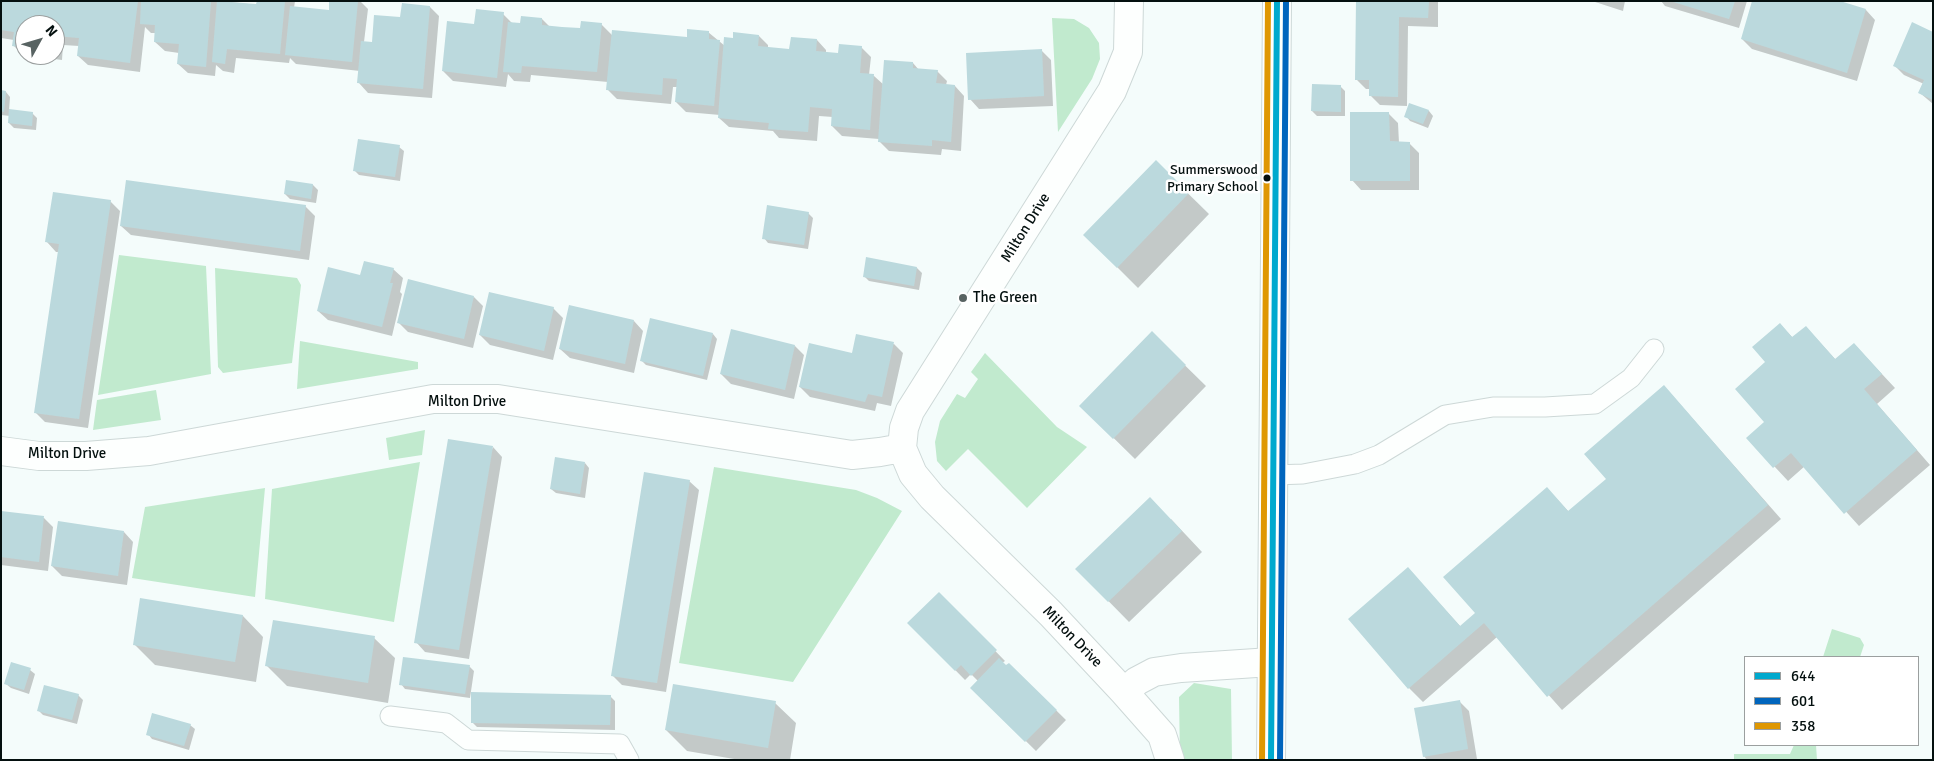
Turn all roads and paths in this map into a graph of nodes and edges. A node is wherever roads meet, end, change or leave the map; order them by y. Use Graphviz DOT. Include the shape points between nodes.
graph roads {
  1 [pos="1129,1"];
  2 [pos="1277,1"];
  3 [pos="1654,349"];
  4 [pos="902,448"];
  5 [pos="1,451"];
  6 [pos="1274,475"];
  7 [pos="1271,662"];
  8 [pos="1124,692"];
  9 [pos="390,716"];
  10 [pos="629,760"];
  11 [pos="1170,760"];
  12 [pos="1271,760"];
  1 -- 4 [label="street, Milton Drive" via="1128,52 1112,91 910,411"];
  2 -- 6 [label="street"];
  3 -- 6 [label="lane" via="1631,378 1596,404 1493,407 1445,415 1378,455 1355,464 1303,474"];
  4 -- 5 [label="street, Milton Drive" via="852,455 498,399 433,399 149,451 39,456"];
  4 -- 8 [label="street, Milton Drive" via="914,474 932,497"];
  6 -- 7 [label="street"];
  7 -- 8 [label="street" via="1154,672"];
  7 -- 12 [label="street"];
  8 -- 11 [label="street, Milton Drive" via="1162,735"];
  9 -- 10 [label="lane" via="446,723 468,740 620,744"];
}
